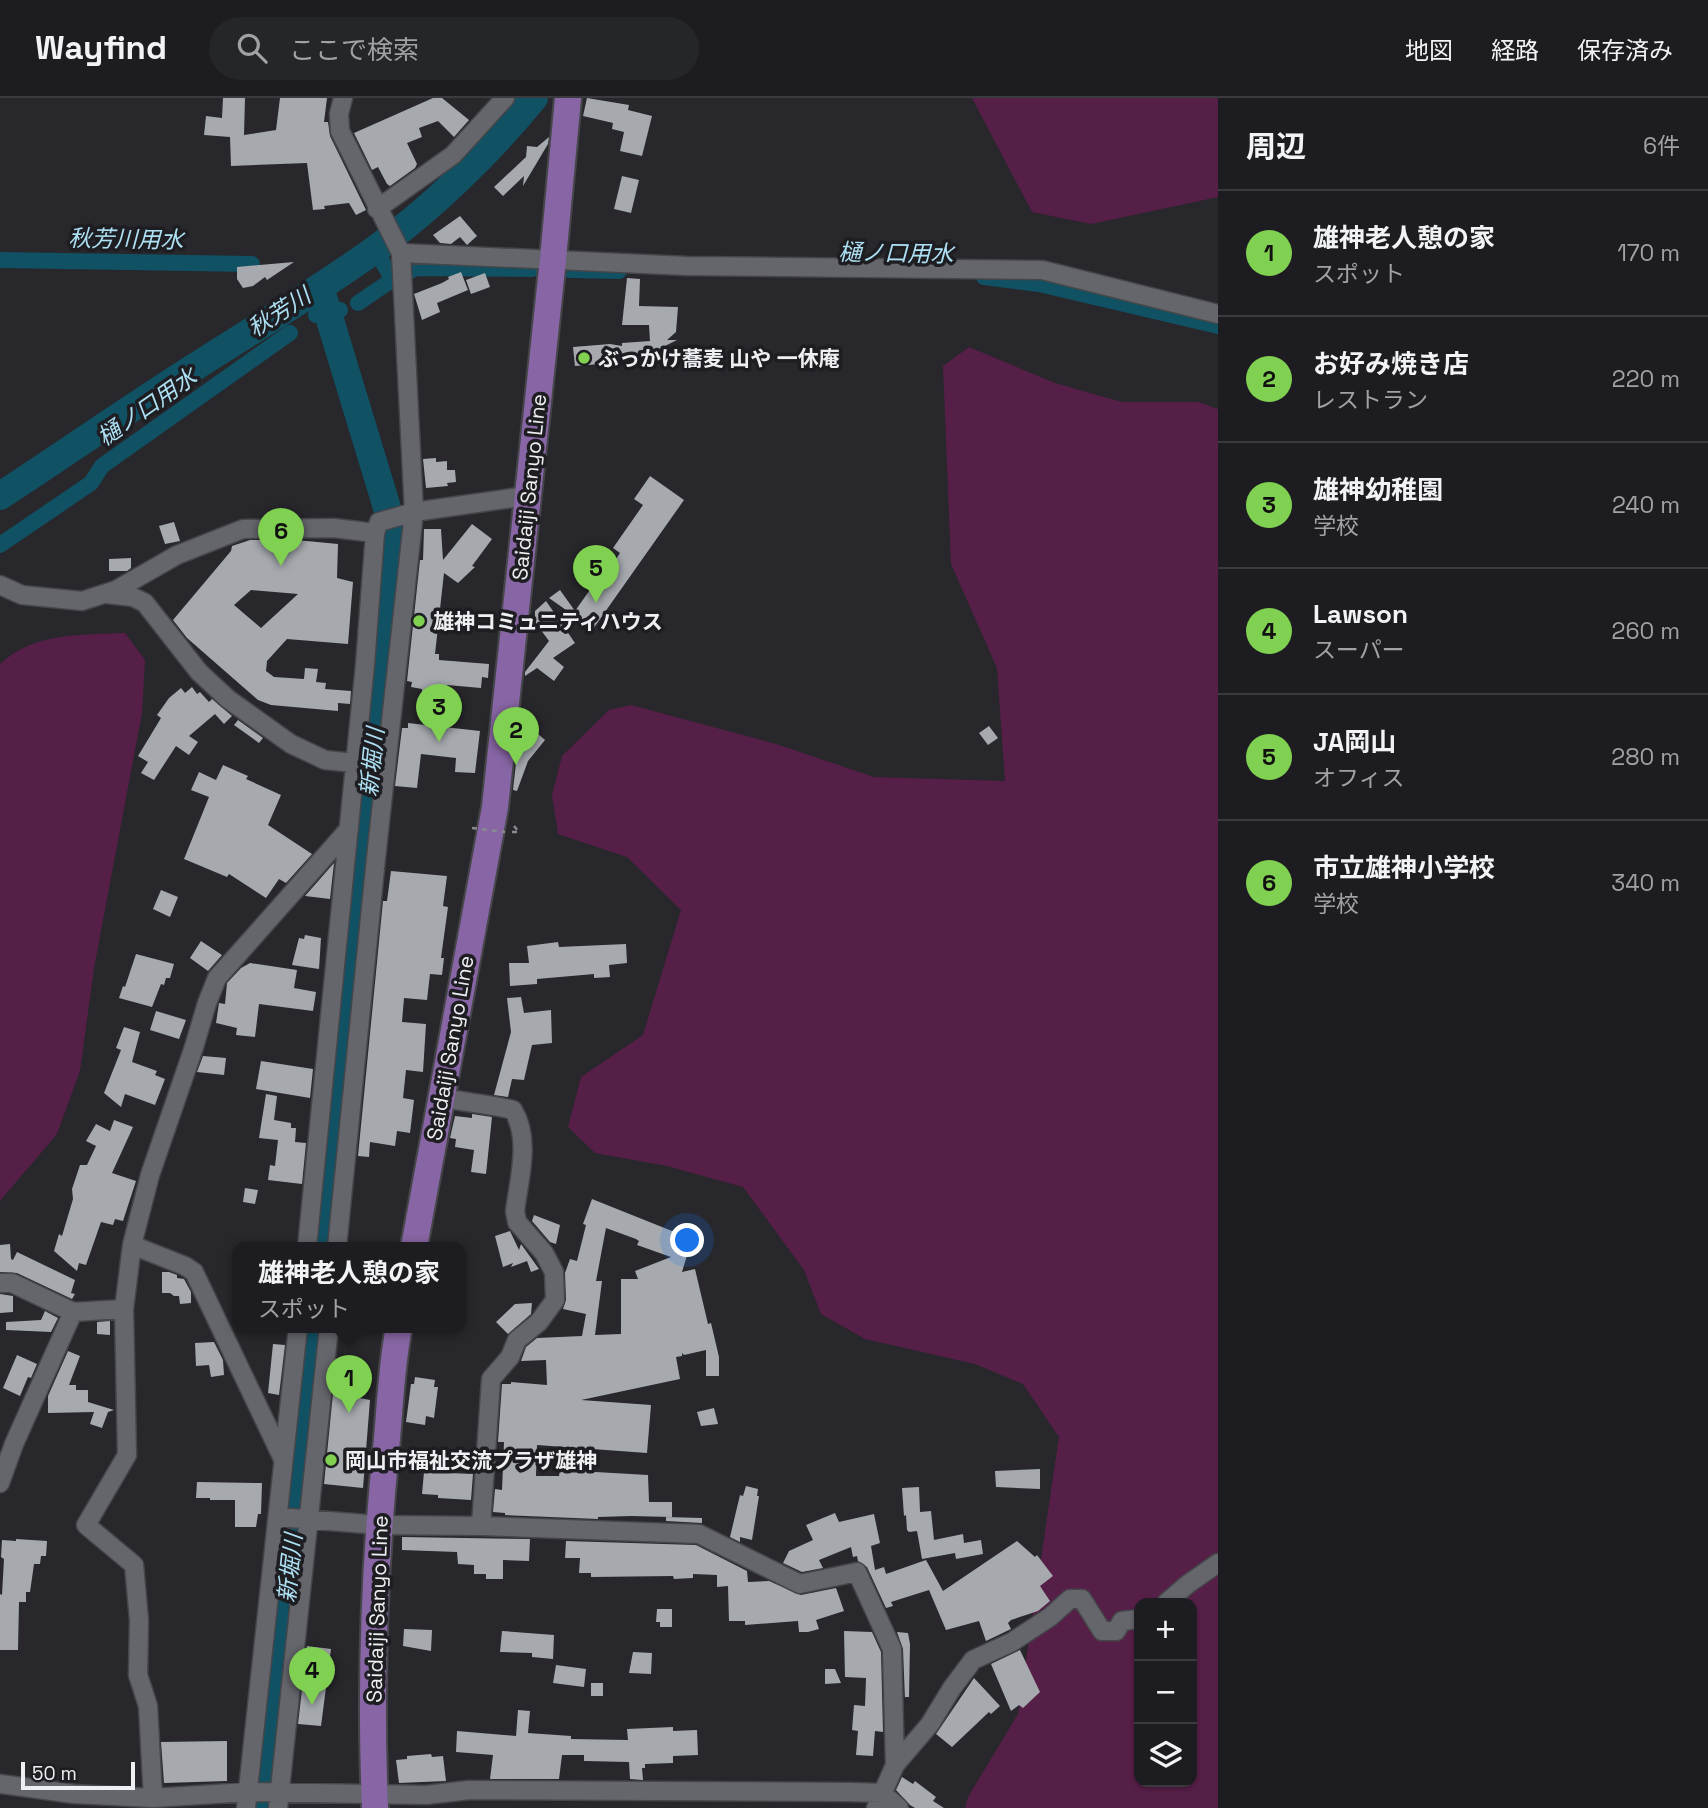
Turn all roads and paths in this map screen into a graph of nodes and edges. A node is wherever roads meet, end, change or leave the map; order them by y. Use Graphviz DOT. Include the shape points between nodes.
graph roads {
  1 [pos="343,98"];
  2 [pos="505,98"];
  3 [pos="568,98"];
  4 [pos="379,213"];
  5 [pos="399,251"];
  6 [pos="553,259"];
  7 [pos="1218,314"];
  8 [pos="526,496"];
  9 [pos="412,512"];
  10 [pos="377,528"];
  11 [pos="0,585"];
  12 [pos="104,594"];
  13 [pos="381,666"];
  14 [pos="355,763"];
  15 [pos="472,828"];
  16 [pos="349,829"];
  17 [pos="505,832"];
  18 [pos="361,858"];
  19 [pos="441,1097"];
  20 [pos="334,1138"];
  21 [pos="308,1242"];
  22 [pos="337,1242"];
  23 [pos="415,1242"];
  24 [pos="132,1245"];
  25 [pos="0,1283"];
  26 [pos="124,1309"];
  27 [pos="73,1312"];
  28 [pos="297,1333"];
  29 [pos="328,1333"];
  30 [pos="398,1333"];
  31 [pos="282,1459"];
  32 [pos="0,1483"];
  33 [pos="281,1517"];
  34 [pos="307,1520"];
  35 [pos="379,1525"];
  36 [pos="481,1526"];
  37 [pos="1218,1563"];
  38 [pos="1172,1598"];
  39 [pos="1134,1620"];
  40 [pos="895,1765"];
  41 [pos="0,1784"];
  42 [pos="153,1798"];
  43 [pos="249,1798"];
  44 [pos="278,1799"];
  45 [pos="879,1801"];
  46 [pos="375,1802"];
  47 [pos="430,1802"];
  48 [pos="899,1808"];
  1 -- 4 [label="street" via="340,131"];
  2 -- 4 [label="street" via="453,155"];
  3 -- 6 [label="main road, Saidaiji Sanyo Line"];
  4 -- 5 [label="street"];
  5 -- 6 [label="street"];
  5 -- 9 [label="street"];
  6 -- 7 [label="street" via="687,266 1042,270"];
  6 -- 8 [label="main road, Saidaiji Sanyo Line"];
  8 -- 9 [label="street"];
  8 -- 19 [label="main road, Saidaiji Sanyo Line" via="495,807"];
  9 -- 10 [label="street"];
  9 -- 13 [label="street"];
  10 -- 12 [label="street" via="243,529 177,555"];
  10 -- 13 [label="street"];
  11 -- 12 [label="street" via="22,595 82,601"];
  12 -- 14 [label="street" via="145,603 199,672 291,744 325,760"];
  13 -- 14 [label="street"];
  13 -- 18 [label="street"];
  14 -- 16 [label="street"];
  15 -- 17 [label="path, bridge"];
  16 -- 18 [label="street"];
  16 -- 24 [label="street" via="218,978 150,1175"];
  18 -- 20 [label="street"];
  18 -- 20 [label="street"];
  19 -- 23 [label="main road, Saidaiji Sanyo Line"];
  19 -- 36 [label="street" via="513,1110 520,1121 523,1139 517,1222 544,1253 556,1287 549,1311 517,1340 510,1357 491,1379"];
  20 -- 21 [label="street"];
  20 -- 22 [label="street"];
  24 -- 26 [label="street"];
  24 -- 31 [label="street" via="194,1272"];
  25 -- 27 [label="street" via="12,1283"];
  26 -- 27 [label="street"];
  26 -- 42 [label="street" via="127,1455 86,1525 134,1565 138,1675 148,1706"];
  27 -- 32 [label="street"];
  28 -- 31 [label="street"];
  29 -- 34 [label="street"];
  30 -- 35 [label="main road, Saidaiji Sanyo Line"];
  31 -- 33 [label="street"];
  33 -- 34 [label="street"];
  33 -- 43 [label="street"];
  34 -- 35 [label="street"];
  34 -- 44 [label="street"];
  35 -- 36 [label="street"];
  35 -- 46 [label="main road, Saidaiji Sanyo Line" via="372,1685"];
  36 -- 40 [label="street" via="699,1534 800,1584 857,1572 892,1649"];
  37 -- 38 [label="street"];
  39 -- 40 [label="street" via="1122,1621 1116,1631 1102,1631 1082,1599 1070,1599 1013,1642 973,1660 930,1724"];
  40 -- 45 [label="street"];
  41 -- 42 [label="street"];
  42 -- 43 [label="street"];
  43 -- 44 [label="street"];
  44 -- 46 [label="street"];
  45 -- 47 [label="street" via="469,1790"];
  45 -- 48 [label="street"];
  46 -- 47 [label="street"];
}
